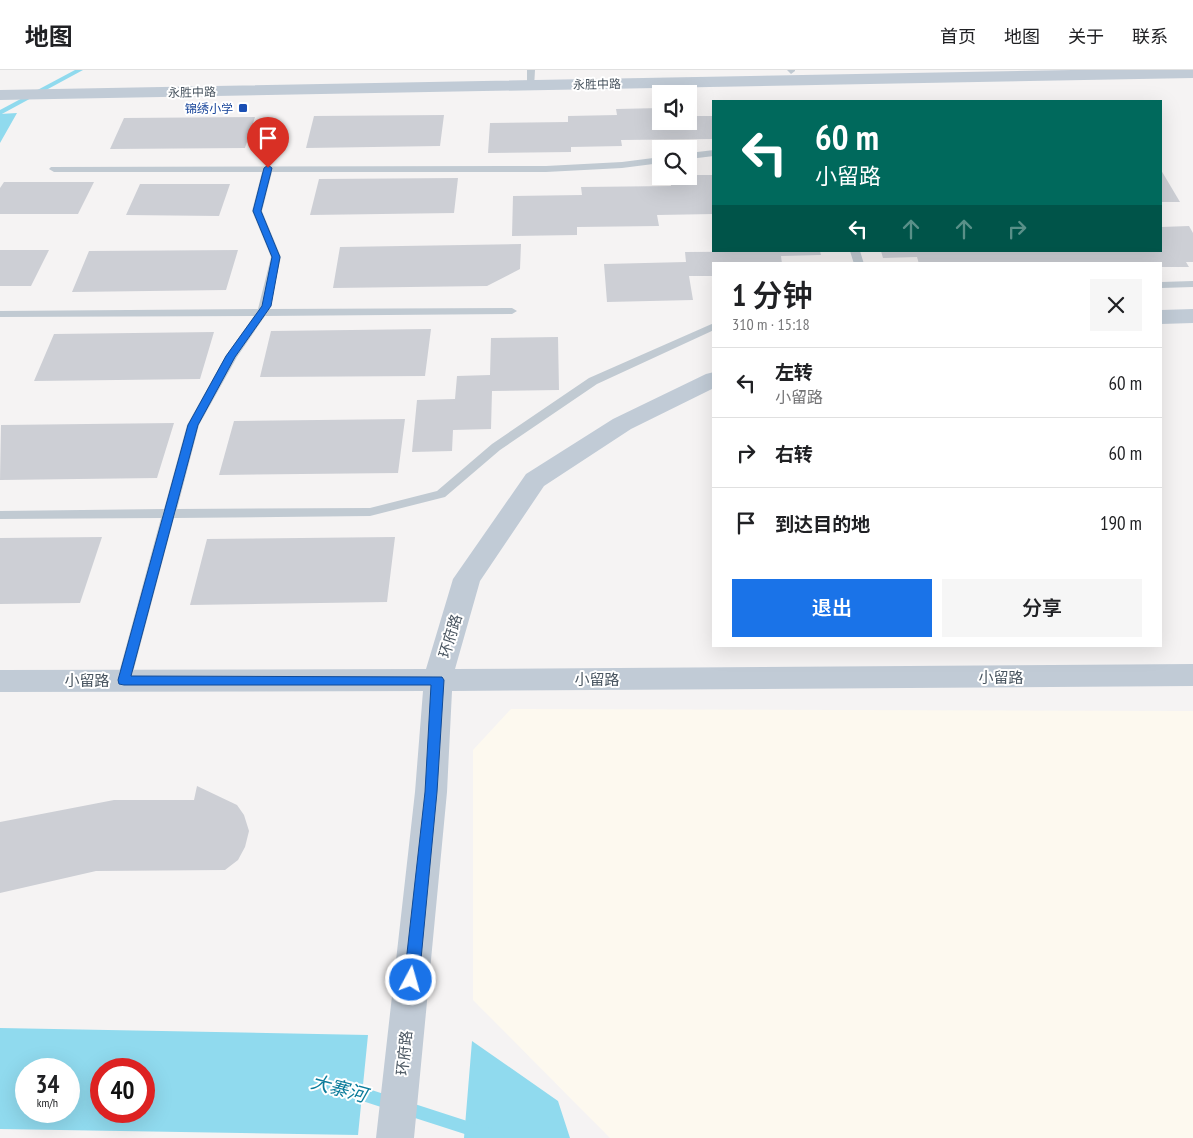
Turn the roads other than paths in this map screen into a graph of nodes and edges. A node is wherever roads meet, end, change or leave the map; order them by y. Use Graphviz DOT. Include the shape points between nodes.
graph roads {
  1 [pos="791,70"];
  2 [pos="848,70"];
  3 [pos="1185,76"];
  4 [pos="531,77"];
  5 [pos="0,84"];
  6 [pos="0,96"];
  7 [pos="712,153"];
  8 [pos="697,155"];
  9 [pos="652,161"];
  10 [pos="268,168"];
  11 [pos="54,169"];
  12 [pos="1193,284"];
  13 [pos="1162,285"];
  14 [pos="512,311"];
  15 [pos="262,312"];
  16 [pos="0,314"];
  17 [pos="1193,316"];
  18 [pos="1162,317"];
  19 [pos="712,327"];
  20 [pos="712,380"];
  21 [pos="169,514"];
  22 [pos="0,515"];
  23 [pos="1193,675"];
  24 [pos="124,680"];
  25 [pos="438,680"];
  26 [pos="0,681"];
  27 [pos="395,1138"];
  1 -- 2 [label="street, 永胜中路"];
  1 -- 4 [label="street, 永胜中路"];
  3 -- 4 [label="street, 永胜中路"];
  4 -- 5 [label="street, 永胜中路"];
  4 -- 6 [label="street, 永胜中路"];
  7 -- 8 [label="lane"];
  9 -- 10 [label="lane" via="546,169"];
  10 -- 11 [label="lane"];
  10 -- 15 [label="lane" via="257,211 276,257"];
  12 -- 13 [label="lane"];
  14 -- 15 [label="lane"];
  15 -- 16 [label="lane"];
  15 -- 21 [label="lane" via="230,356 193,425"];
  17 -- 18 [label="street"];
  19 -- 21 [label="lane" via="592,381 496,447 441,494 370,512"];
  20 -- 25 [label="street, 环府路" via="622,424 535,480 467,579"];
  21 -- 22 [label="lane"];
  21 -- 24 [label="lane"];
  23 -- 25 [label="street, 小留路"];
  24 -- 25 [label="street, 小留路"];
  24 -- 26 [label="street, 小留路"];
  25 -- 27 [label="street, 环府路" via="431,792"];
}
